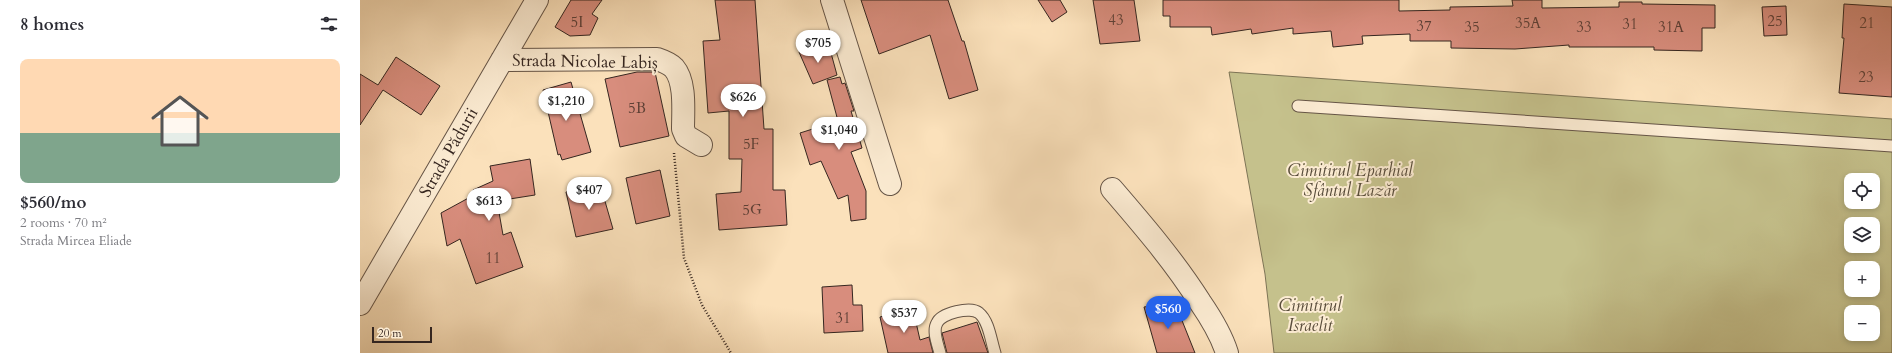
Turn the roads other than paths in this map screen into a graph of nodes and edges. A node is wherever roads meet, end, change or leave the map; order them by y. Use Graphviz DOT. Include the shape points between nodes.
graph roads {
  1 [pos="537,0"];
  2 [pos="832,0"];
  3 [pos="502,60"];
  4 [pos="1298,106"];
  5 [pos="694,140"];
  6 [pos="1892,146"];
  7 [pos="890,184"];
  8 [pos="1112,188"];
  9 [pos="360,304"];
  10 [pos="940,353"];
  11 [pos="995,353"];
  12 [pos="1227,353"];
  1 -- 3 [label="street, Strada Pădurii"];
  2 -- 7 [label="street"];
  3 -- 5 [label="street, Strada Nicolae Labiș" via="657,59 668,63 679,78 684,129"];
  3 -- 9 [label="street, Strada Pădurii"];
  4 -- 6 [label="lane"];
  8 -- 12 [label="street" via="1184,277 1214,324"];
  10 -- 11 [label="lane" via="936,323 940,318 964,309 973,309 980,313 986,322"];
}
